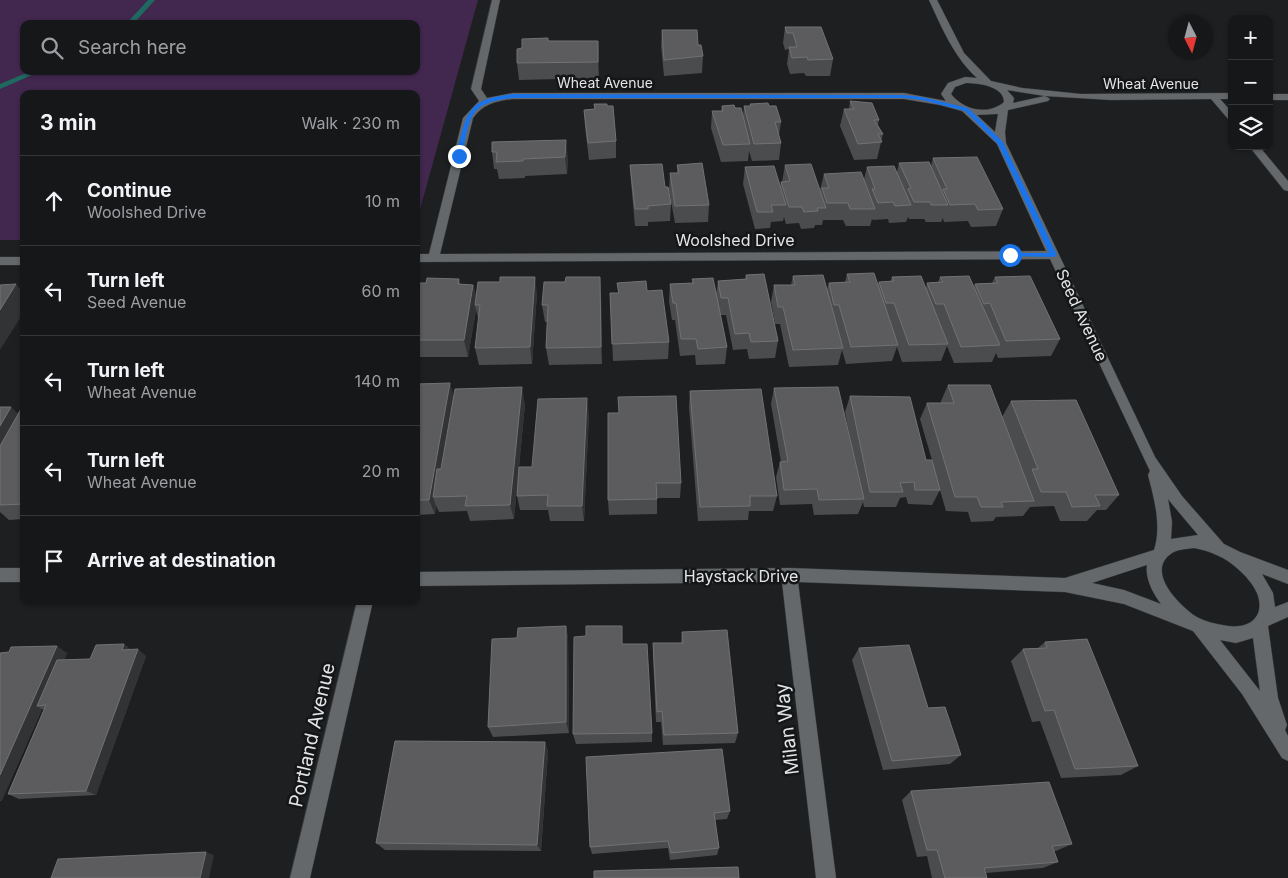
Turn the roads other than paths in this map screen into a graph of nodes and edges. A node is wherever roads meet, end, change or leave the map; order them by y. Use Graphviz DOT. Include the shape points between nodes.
graph roads {
  1 [pos="496,0"];
  2 [pos="933,0"];
  3 [pos="956,50"];
  4 [pos="990,84"];
  5 [pos="944,87"];
  6 [pos="894,96"];
  7 [pos="1070,96"];
  8 [pos="1213,96"];
  9 [pos="1228,96"];
  10 [pos="1273,96"];
  11 [pos="1288,97"];
  12 [pos="484,101"];
  13 [pos="1004,108"];
  14 [pos="964,109"];
  15 [pos="1228,113"];
  16 [pos="1001,143"];
  17 [pos="1257,150"];
  18 [pos="1288,188"];
  19 [pos="1054,255"];
  20 [pos="434,257"];
  21 [pos="420,258"];
  22 [pos="0,261"];
  23 [pos="20,261"];
  24 [pos="1150,460"];
  25 [pos="1224,551"];
  26 [pos="1160,553"];
  27 [pos="0,575"];
  28 [pos="20,575"];
  29 [pos="789,575"];
  30 [pos="1288,577"];
  31 [pos="420,579"];
  32 [pos="1065,585"];
  33 [pos="364,605"];
  34 [pos="1288,609"];
  35 [pos="1262,623"];
  36 [pos="1194,624"];
  37 [pos="1285,746"];
  38 [pos="300,878"];
  39 [pos="826,878"];
  1 -- 12 [label="street" via="476,89"];
  2 -- 3 [label="street"];
  3 -- 4 [label="street"];
  3 -- 5 [label="street" via="958,77"];
  4 -- 5 [label="street, Wheat Avenue" via="965,80"];
  4 -- 7 [label="street, Wheat Avenue" via="1021,92"];
  4 -- 13 [label="street" via="1009,98"];
  5 -- 6 [label="street, Wheat Avenue"];
  5 -- 14 [label="street, Seed Avenue" via="954,104"];
  6 -- 12 [label="street, Wheat Avenue" via="513,96"];
  6 -- 14 [label="street, Wheat Avenue" via="922,98"];
  7 -- 8 [label="street, Wheat Avenue"];
  7 -- 13 [label="street, Wheat Avenue"];
  8 -- 9 [label="street, Wheat Avenue"];
  8 -- 15 [label="street"];
  10 -- 11 [label="street"];
  12 -- 20 [label="street" via="468,118"];
  13 -- 14 [label="street, Wheat Avenue" via="982,113"];
  13 -- 16 [label="street, Seed Avenue"];
  14 -- 16 [label="street, Seed Avenue"];
  16 -- 19 [label="street, Seed Avenue"];
  17 -- 18 [label="street"];
  19 -- 20 [label="street, Woolshed Drive"];
  19 -- 24 [label="street, Seed Avenue"];
  20 -- 21 [label="street, Woolshed Drive"];
  22 -- 23 [label="street"];
  24 -- 25 [label="street, Seed Avenue" via="1177,500"];
  24 -- 26 [label="street, Seed Avenue" via="1165,520"];
  25 -- 26 [label="street" via="1194,541 1166,546"];
  25 -- 30 [label="street"];
  25 -- 35 [label="street" via="1244,564 1265,593 1267,607"];
  26 -- 32 [label="street, Haystack Drive"];
  26 -- 36 [label="street" via="1154,567 1155,581 1174,610"];
  27 -- 28 [label="street"];
  29 -- 31 [label="street, Haystack Drive"];
  29 -- 32 [label="street, Haystack Drive"];
  29 -- 39 [label="street, Milan Way"];
  32 -- 36 [label="street, Haystack Drive" via="1124,597"];
  33 -- 38 [label="street, Portland Avenue"];
  34 -- 35 [label="street"];
  35 -- 36 [label="street" via="1256,630 1243,635 1226,636"];
  35 -- 37 [label="street" via="1269,698"];
  36 -- 37 [label="street" via="1248,688"];
}
